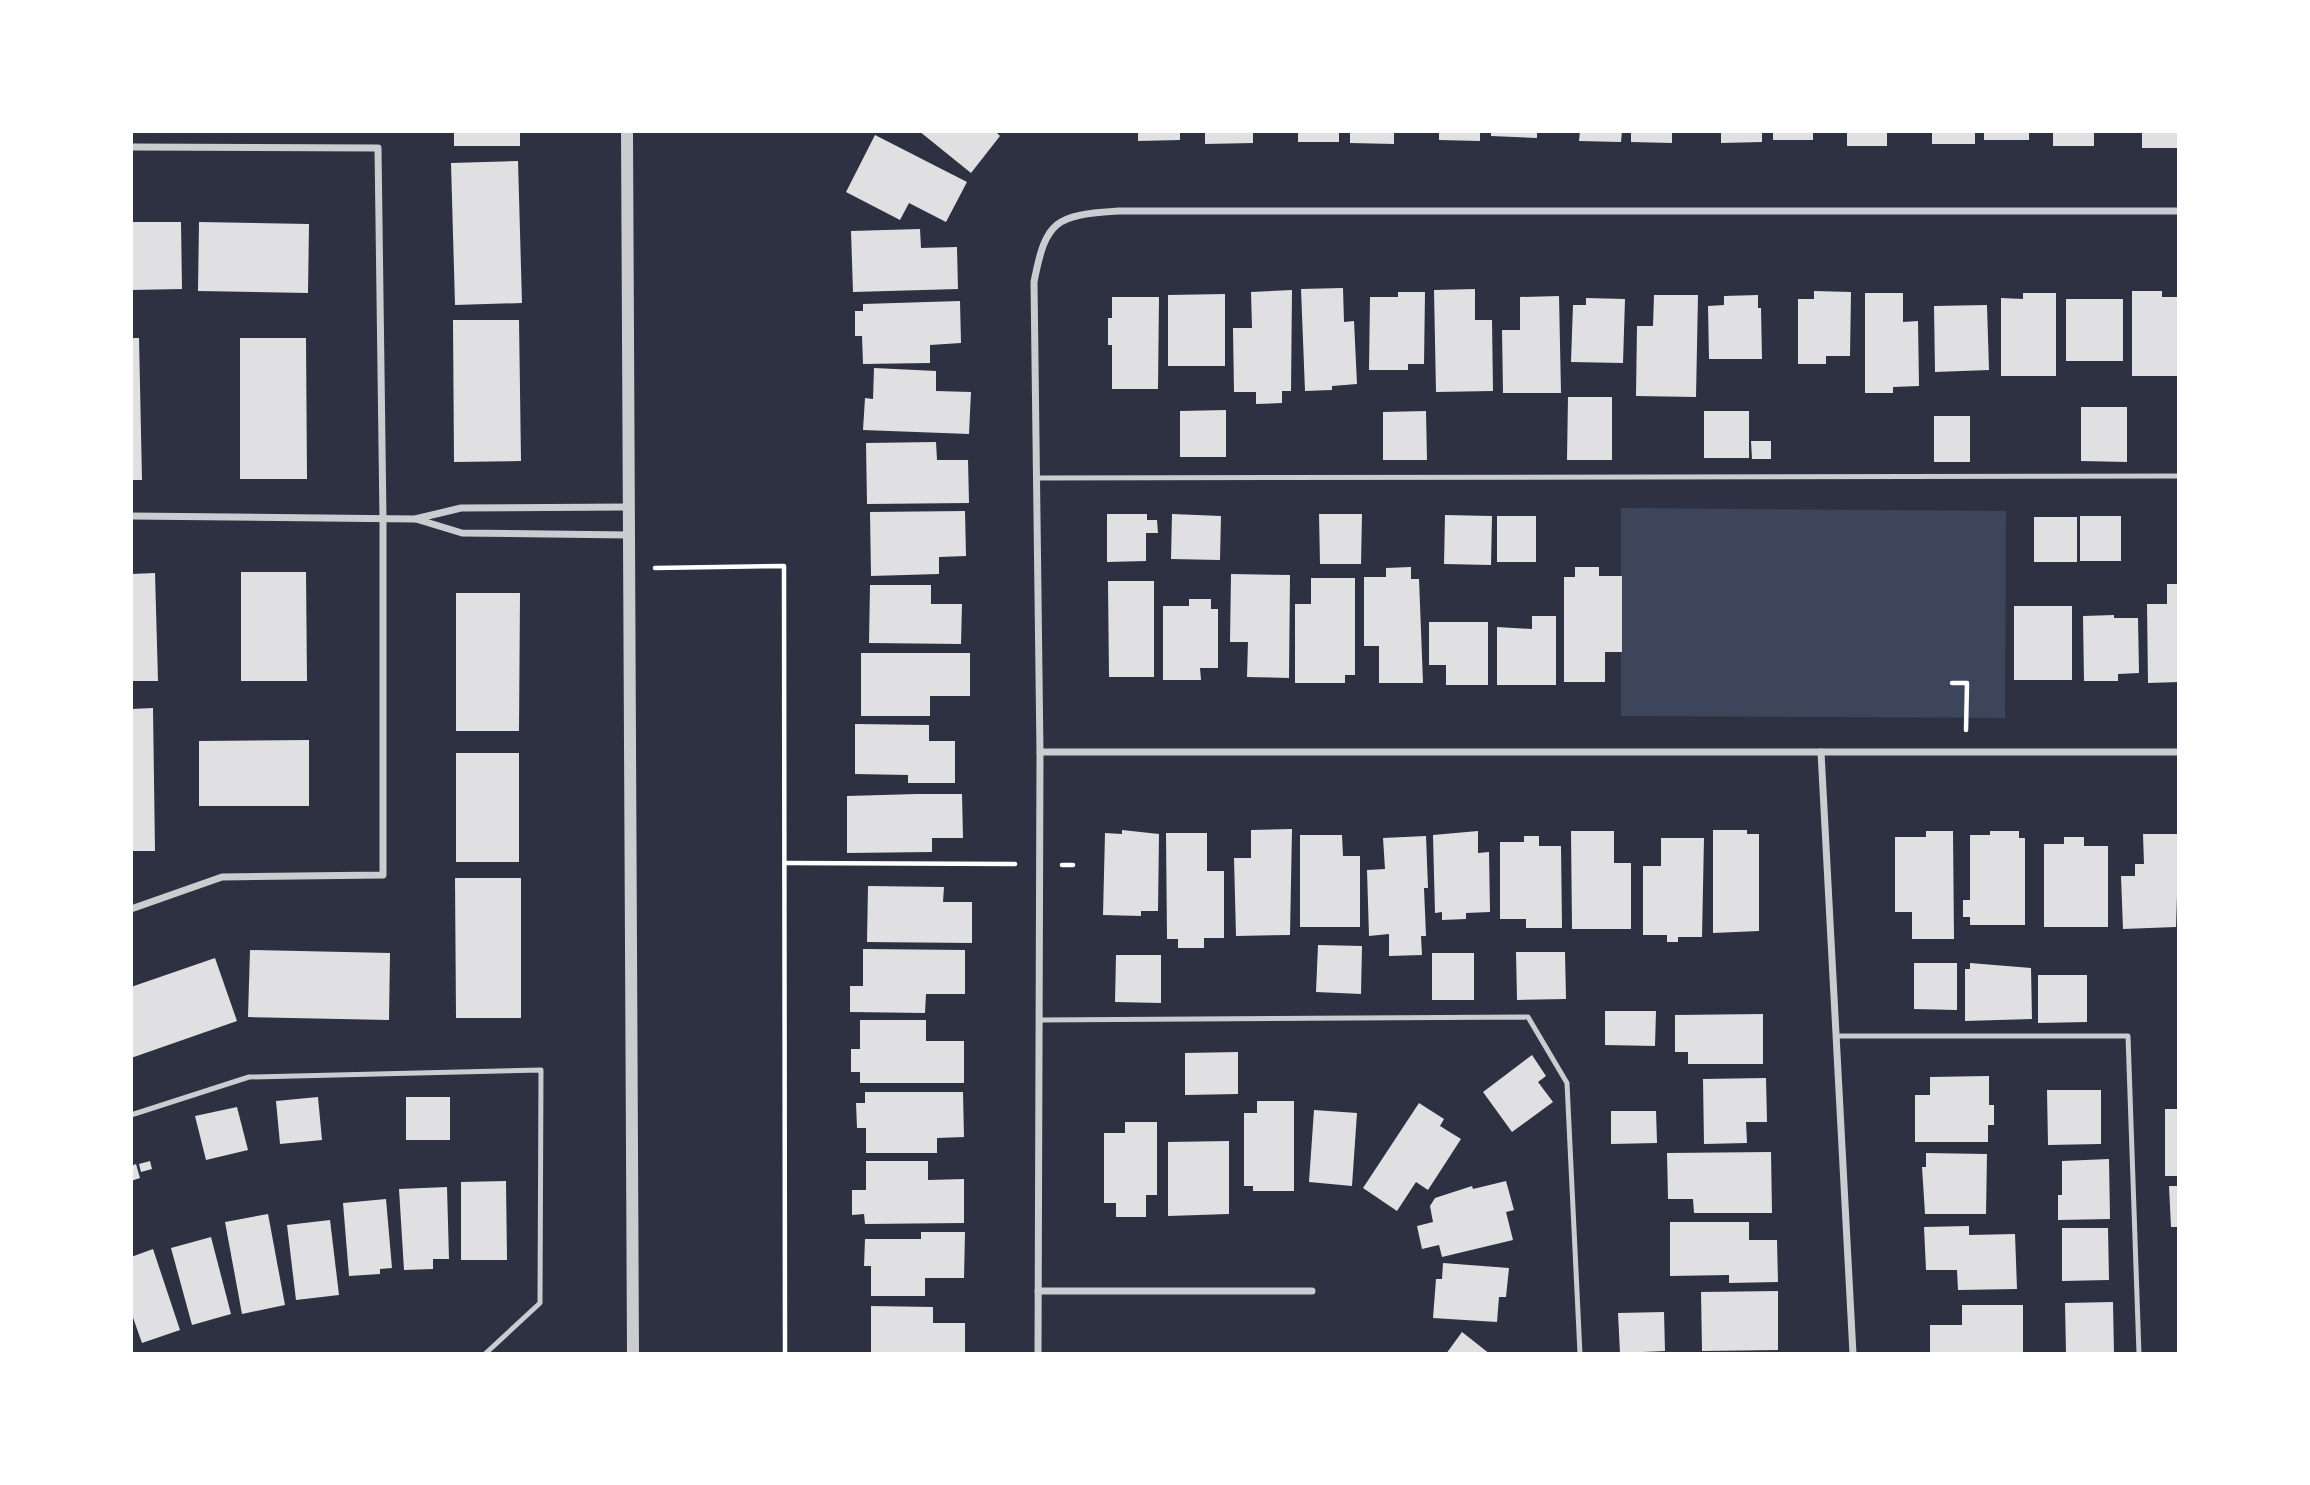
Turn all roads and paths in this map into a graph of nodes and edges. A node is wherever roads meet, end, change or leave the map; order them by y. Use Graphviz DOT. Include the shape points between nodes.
graph roads {
  1 [pos="627,131"];
  2 [pos="131,147"];
  3 [pos="2179,211"];
  4 [pos="2179,476"];
  5 [pos="1036,478"];
  6 [pos="628,507"];
  7 [pos="131,516"];
  8 [pos="383,519"];
  9 [pos="415,519"];
  10 [pos="629,535"];
  11 [pos="629,568"];
  12 [pos="1952,683"];
  13 [pos="1040,752"];
  14 [pos="1821,752"];
  15 [pos="1965,752"];
  16 [pos="2179,752"];
  17 [pos="785,863"];
  18 [pos="1005,864"];
  19 [pos="131,909"];
  20 [pos="1039,1020"];
  21 [pos="1836,1036"];
  22 [pos="131,1115"];
  23 [pos="1038,1291"];
  24 [pos="1312,1291"];
  25 [pos="485,1354"];
  26 [pos="633,1354"];
  27 [pos="785,1354"];
  28 [pos="1038,1354"];
  29 [pos="1580,1354"];
  30 [pos="1853,1354"];
  31 [pos="2139,1354"];
  1 -- 6 [label="street"];
  2 -- 8 [label="street" via="378,148"];
  3 -- 5 [label="street" via="1089,213 1053,225 1041,244 1034,282"];
  4 -- 5 [label="lane"];
  5 -- 13 [label="street"];
  6 -- 9 [label="street" via="461,508"];
  6 -- 10 [label="street"];
  7 -- 8 [label="street"];
  8 -- 9 [label="street"];
  8 -- 19 [label="street" via="383,875 222,877"];
  9 -- 10 [label="street" via="462,533"];
  10 -- 11 [label="street"];
  11 -- 17 [label="path" via="784,566"];
  11 -- 26 [label="street"];
  12 -- 15 [label="path" via="1967,683"];
  13 -- 14 [label="street"];
  13 -- 20 [label="street"];
  14 -- 15 [label="street"];
  14 -- 21 [label="street"];
  15 -- 16 [label="street"];
  17 -- 18 [label="path"];
  17 -- 27 [label="path"];
  20 -- 23 [label="street"];
  20 -- 29 [label="lane" via="1528,1017 1567,1083"];
  21 -- 30 [label="street"];
  21 -- 31 [label="lane" via="2128,1036"];
  22 -- 25 [label="lane" via="249,1077 541,1070 540,1303"];
  23 -- 24 [label="street"];
  23 -- 28 [label="street"];
}
